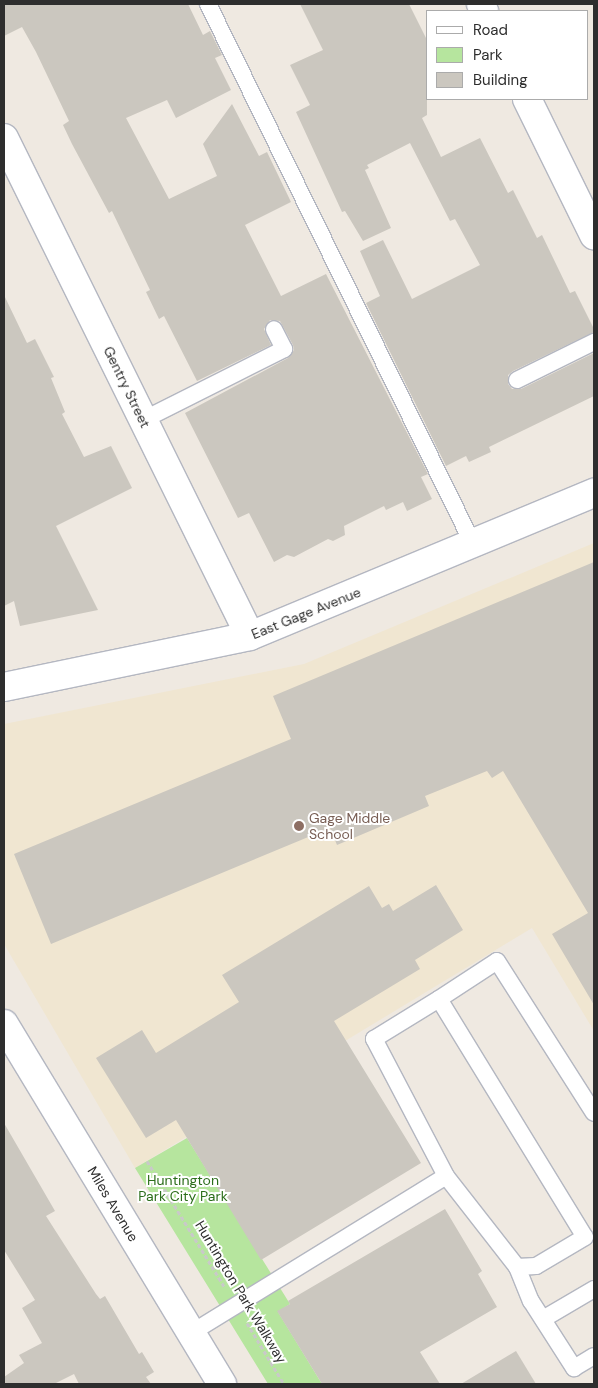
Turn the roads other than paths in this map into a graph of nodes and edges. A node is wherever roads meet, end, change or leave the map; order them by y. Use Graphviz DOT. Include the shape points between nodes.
graph roads {
  1 [pos="208,4"];
  2 [pos="527,100"];
  3 [pos="4,138"];
  4 [pos="594,235"];
  5 [pos="274,329"];
  6 [pos="594,342"];
  7 [pos="517,380"];
  8 [pos="143,420"];
  9 [pos="594,493"];
  10 [pos="473,544"];
  11 [pos="250,636"];
  12 [pos="4,686"];
  13 [pos="439,999"];
  14 [pos="4,1024"];
  15 [pos="594,1114"];
  16 [pos="446,1176"];
  17 [pos="517,1267"];
  18 [pos="594,1289"];
  19 [pos="543,1319"];
  20 [pos="191,1333"];
  21 [pos="594,1356"];
  22 [pos="222,1384"];
  1 -- 10 [label="lane"];
  2 -- 4 [label="main road"];
  3 -- 8 [label="main road, Gentry Street"];
  5 -- 8 [label="lane" via="284,349"];
  6 -- 7 [label="lane"];
  8 -- 11 [label="main road, Gentry Street"];
  9 -- 10 [label="main road, East Gage Avenue"];
  10 -- 11 [label="main road, East Gage Avenue"];
  11 -- 12 [label="main road, East Gage Avenue"];
  13 -- 15 [label="lane" via="497,961"];
  13 -- 16 [label="lane" via="374,1039"];
  13 -- 17 [label="lane" via="584,1237 536,1266"];
  14 -- 20 [label="main road, Miles Avenue"];
  16 -- 17 [label="lane"];
  16 -- 20 [label="lane"];
  17 -- 19 [label="lane"];
  18 -- 19 [label="lane"];
  19 -- 21 [label="lane" via="574,1368"];
  20 -- 22 [label="main road, Miles Avenue"];
}
